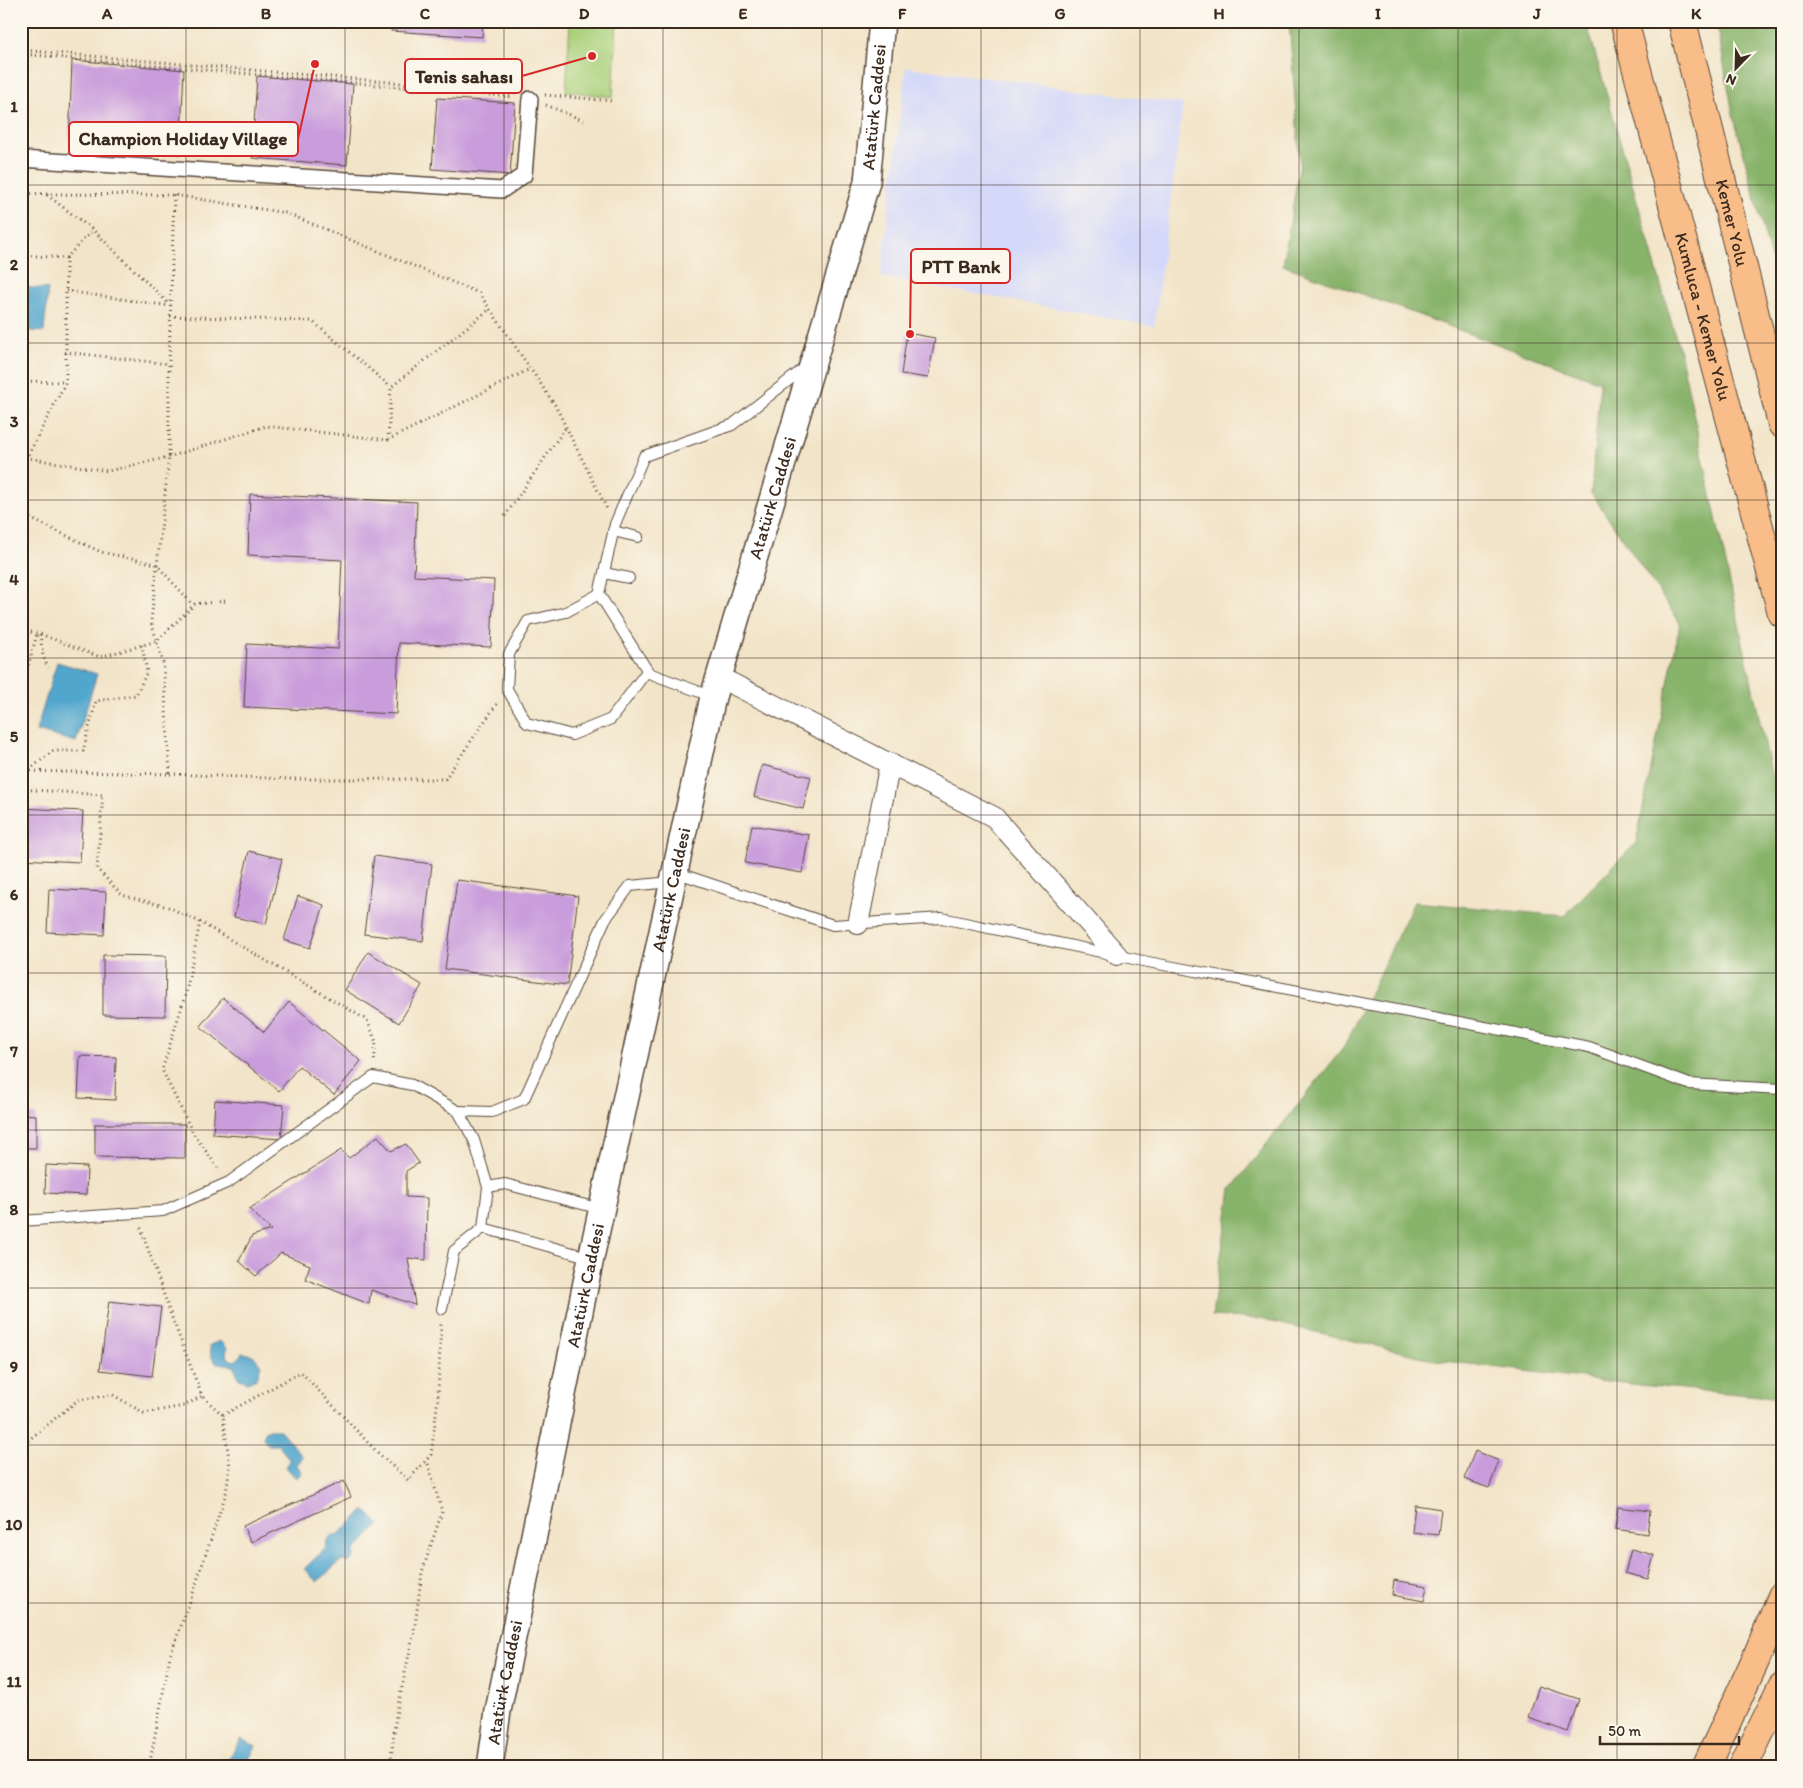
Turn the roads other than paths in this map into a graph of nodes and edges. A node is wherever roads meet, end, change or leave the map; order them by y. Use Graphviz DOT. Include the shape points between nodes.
graph roads {
  1 [pos="882,21"];
  2 [pos="1624,21"];
  3 [pos="1682,21"];
  4 [pos="530,95"];
  5 [pos="21,159"];
  6 [pos="814,361"];
  7 [pos="1782,424"];
  8 [pos="614,528"];
  9 [pos="638,536"];
  10 [pos="604,573"];
  11 [pos="629,578"];
  12 [pos="599,594"];
  13 [pos="1782,614"];
  14 [pos="647,671"];
  15 [pos="716,687"];
  16 [pos="890,763"];
  17 [pos="673,877"];
  18 [pos="858,924"];
  19 [pos="1117,955"];
  20 [pos="1782,1088"];
  21 [pos="458,1111"];
  22 [pos="488,1187"];
  23 [pos="601,1209"];
  24 [pos="21,1221"];
  25 [pos="483,1228"];
  26 [pos="591,1258"];
  27 [pos="442,1309"];
  28 [pos="1782,1596"];
  29 [pos="1782,1687"];
  30 [pos="490,1767"];
  31 [pos="1706,1767"];
  32 [pos="1744,1767"];
  1 -- 6 [label="street, Atatürk Caddesi" via="867,182"];
  2 -- 13 [label="highway, Kumluca - Kemer Yolu"];
  3 -- 7 [label="highway, Kemer Yolu"];
  4 -- 5 [label="street" via="524,176 502,190"];
  6 -- 8 [label="lane" via="732,425 644,456"];
  6 -- 15 [label="street, Atatürk Caddesi"];
  8 -- 9 [label="lane"];
  8 -- 10 [label="lane"];
  10 -- 11 [label="lane"];
  10 -- 12 [label="lane"];
  12 -- 14 [label="lane"];
  12 -- 14 [label="lane" via="566,612 528,621 509,654 507,690 527,723 572,735 610,719"];
  14 -- 15 [label="lane"];
  15 -- 16 [label="street"];
  15 -- 17 [label="street, Atatürk Caddesi"];
  16 -- 18 [label="street"];
  16 -- 19 [label="street" via="994,817"];
  17 -- 18 [label="lane" via="833,926"];
  17 -- 21 [label="lane" via="630,886 605,920 524,1099 492,1112"];
  17 -- 23 [label="street, Atatürk Caddesi"];
  18 -- 19 [label="lane" via="942,918"];
  19 -- 20 [label="lane" via="1588,1047 1689,1084"];
  21 -- 22 [label="lane" via="474,1140"];
  21 -- 24 [label="lane" via="412,1085 373,1077 229,1182 163,1211"];
  22 -- 23 [label="lane" via="505,1184"];
  22 -- 25 [label="lane"];
  23 -- 26 [label="street, Atatürk Caddesi"];
  25 -- 26 [label="lane"];
  25 -- 27 [label="lane" via="454,1251"];
  26 -- 30 [label="street, Atatürk Caddesi" via="500,1702"];
  28 -- 31 [label="highway"];
  29 -- 32 [label="highway"];
}
